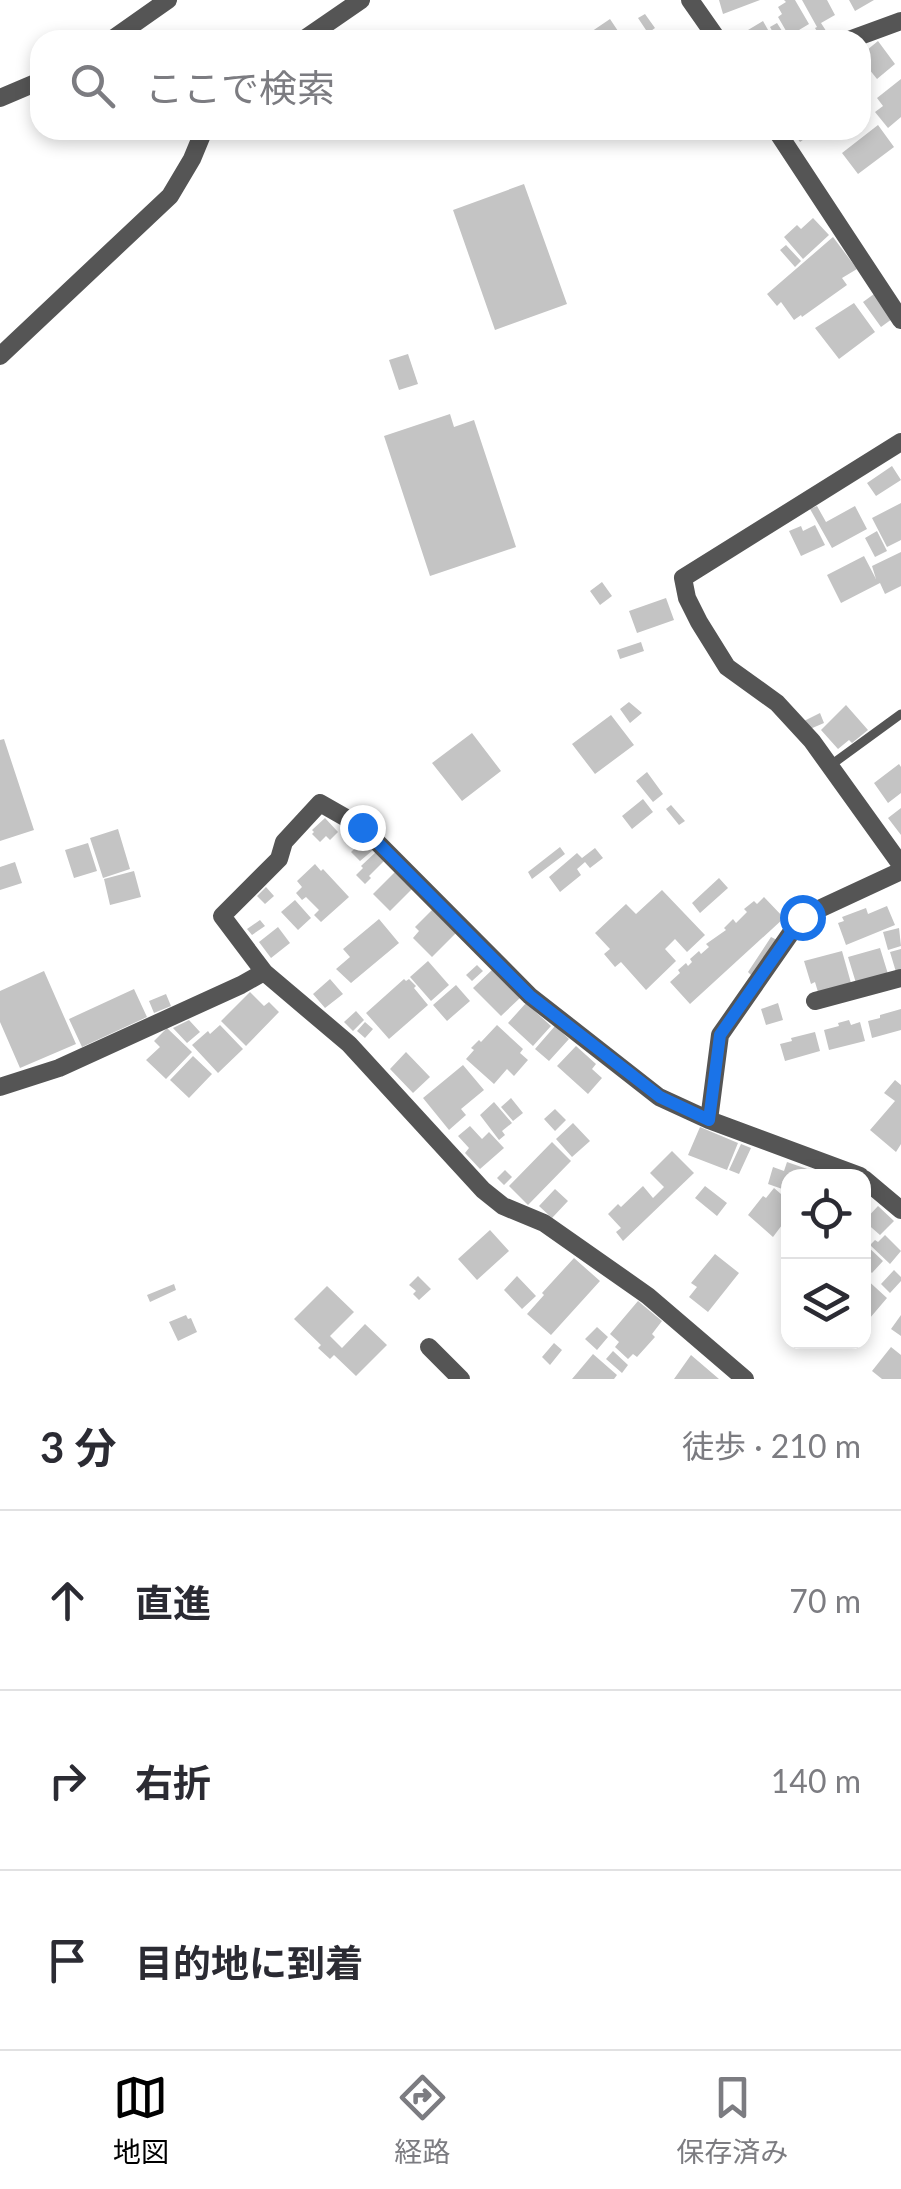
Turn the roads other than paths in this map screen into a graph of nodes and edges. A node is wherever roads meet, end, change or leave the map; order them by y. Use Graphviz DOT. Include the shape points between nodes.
graph roads {
  1 [pos="168,0"];
  2 [pos="361,0"];
  3 [pos="690,0"];
  4 [pos="901,21"];
  5 [pos="125,30"];
  6 [pos="318,30"];
  7 [pos="711,30"];
  8 [pos="871,32"];
  9 [pos="30,85"];
  10 [pos="0,98"];
  11 [pos="200,140"];
  12 [pos="783,140"];
  13 [pos="901,320"];
  14 [pos="0,356"];
  15 [pos="901,442"];
  16 [pos="901,714"];
  17 [pos="831,765"];
  18 [pos="901,868"];
  19 [pos="264,972"];
  20 [pos="901,978"];
  21 [pos="815,1001"];
  22 [pos="0,1086"];
  23 [pos="709,1120"];
  24 [pos="838,1169"];
  25 [pos="871,1185"];
  26 [pos="901,1210"];
  27 [pos="429,1347"];
  28 [pos="461,1379"];
  29 [pos="745,1379"];
  1 -- 5 [label="street"];
  2 -- 6 [label="street"];
  3 -- 7 [label="street"];
  4 -- 8 [label="street"];
  9 -- 10 [label="street"];
  11 -- 14 [label="street" via="170,196"];
  12 -- 13 [label="street"];
  15 -- 17 [label="street" via="683,578 699,622 727,667 777,702"];
  16 -- 17 [label="lane"];
  17 -- 18 [label="street"];
  18 -- 23 [label="street" via="802,917 720,1035"];
  19 -- 22 [label="street" via="60,1068"];
  19 -- 23 [label="street" via="222,916 279,859 284,842 320,804 362,827 530,996 660,1097"];
  19 -- 29 [label="street" via="349,1044 483,1190 502,1206 544,1223 648,1296"];
  20 -- 21 [label="street"];
  23 -- 24 [label="street"];
  25 -- 26 [label="street"];
  27 -- 28 [label="street"];
}
